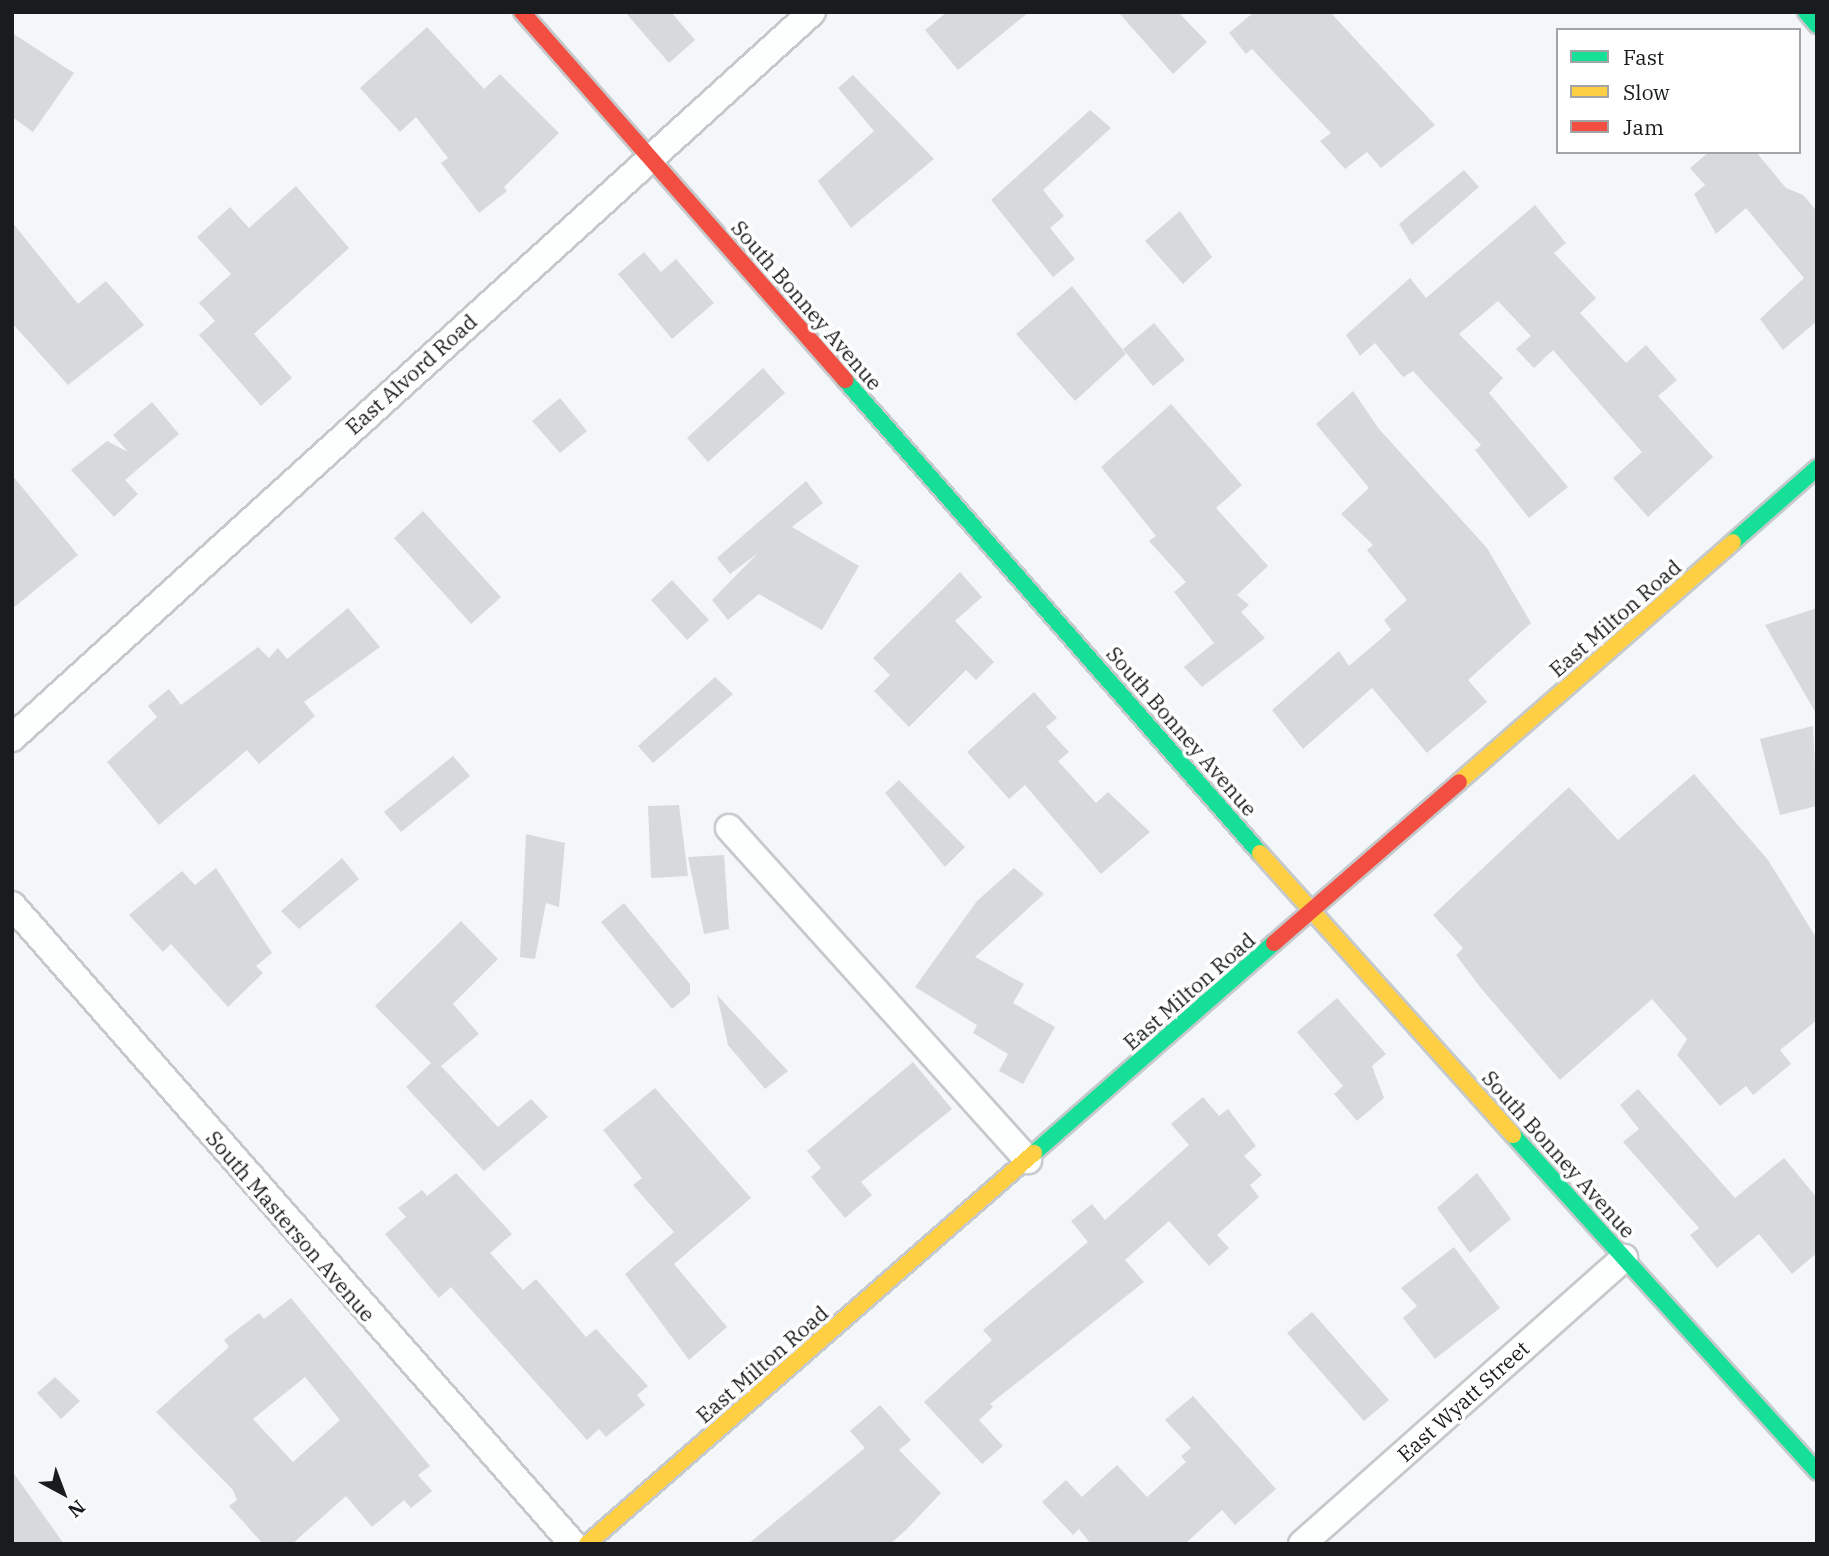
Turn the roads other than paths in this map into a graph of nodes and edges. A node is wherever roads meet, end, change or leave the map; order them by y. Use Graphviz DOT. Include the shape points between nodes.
graph roads {
  1 [pos="522,12"];
  2 [pos="812,12"];
  3 [pos="1806,12"];
  4 [pos="1817,24"];
  5 [pos="649,157"];
  6 [pos="1817,468"];
  7 [pos="12,738"];
  8 [pos="729,828"];
  9 [pos="12,905"];
  10 [pos="1312,912"];
  11 [pos="1028,1160"];
  12 [pos="1624,1258"];
  13 [pos="1817,1472"];
  14 [pos="573,1544"];
  15 [pos="587,1544"];
  16 [pos="1303,1544"];
  1 -- 5 [label="street, South Bonney Avenue"];
  2 -- 5 [label="street, East Alvord Road"];
  3 -- 4 [label="street"];
  5 -- 7 [label="street, East Alvord Road"];
  5 -- 10 [label="street, South Bonney Avenue"];
  6 -- 10 [label="street, East Milton Road"];
  8 -- 11 [label="street"];
  9 -- 14 [label="street, South Masterson Avenue"];
  10 -- 11 [label="street, East Milton Road"];
  10 -- 12 [label="street, South Bonney Avenue"];
  11 -- 15 [label="street, East Milton Road"];
  12 -- 13 [label="street, South Bonney Avenue"];
  12 -- 16 [label="street, East Wyatt Street"];
}
